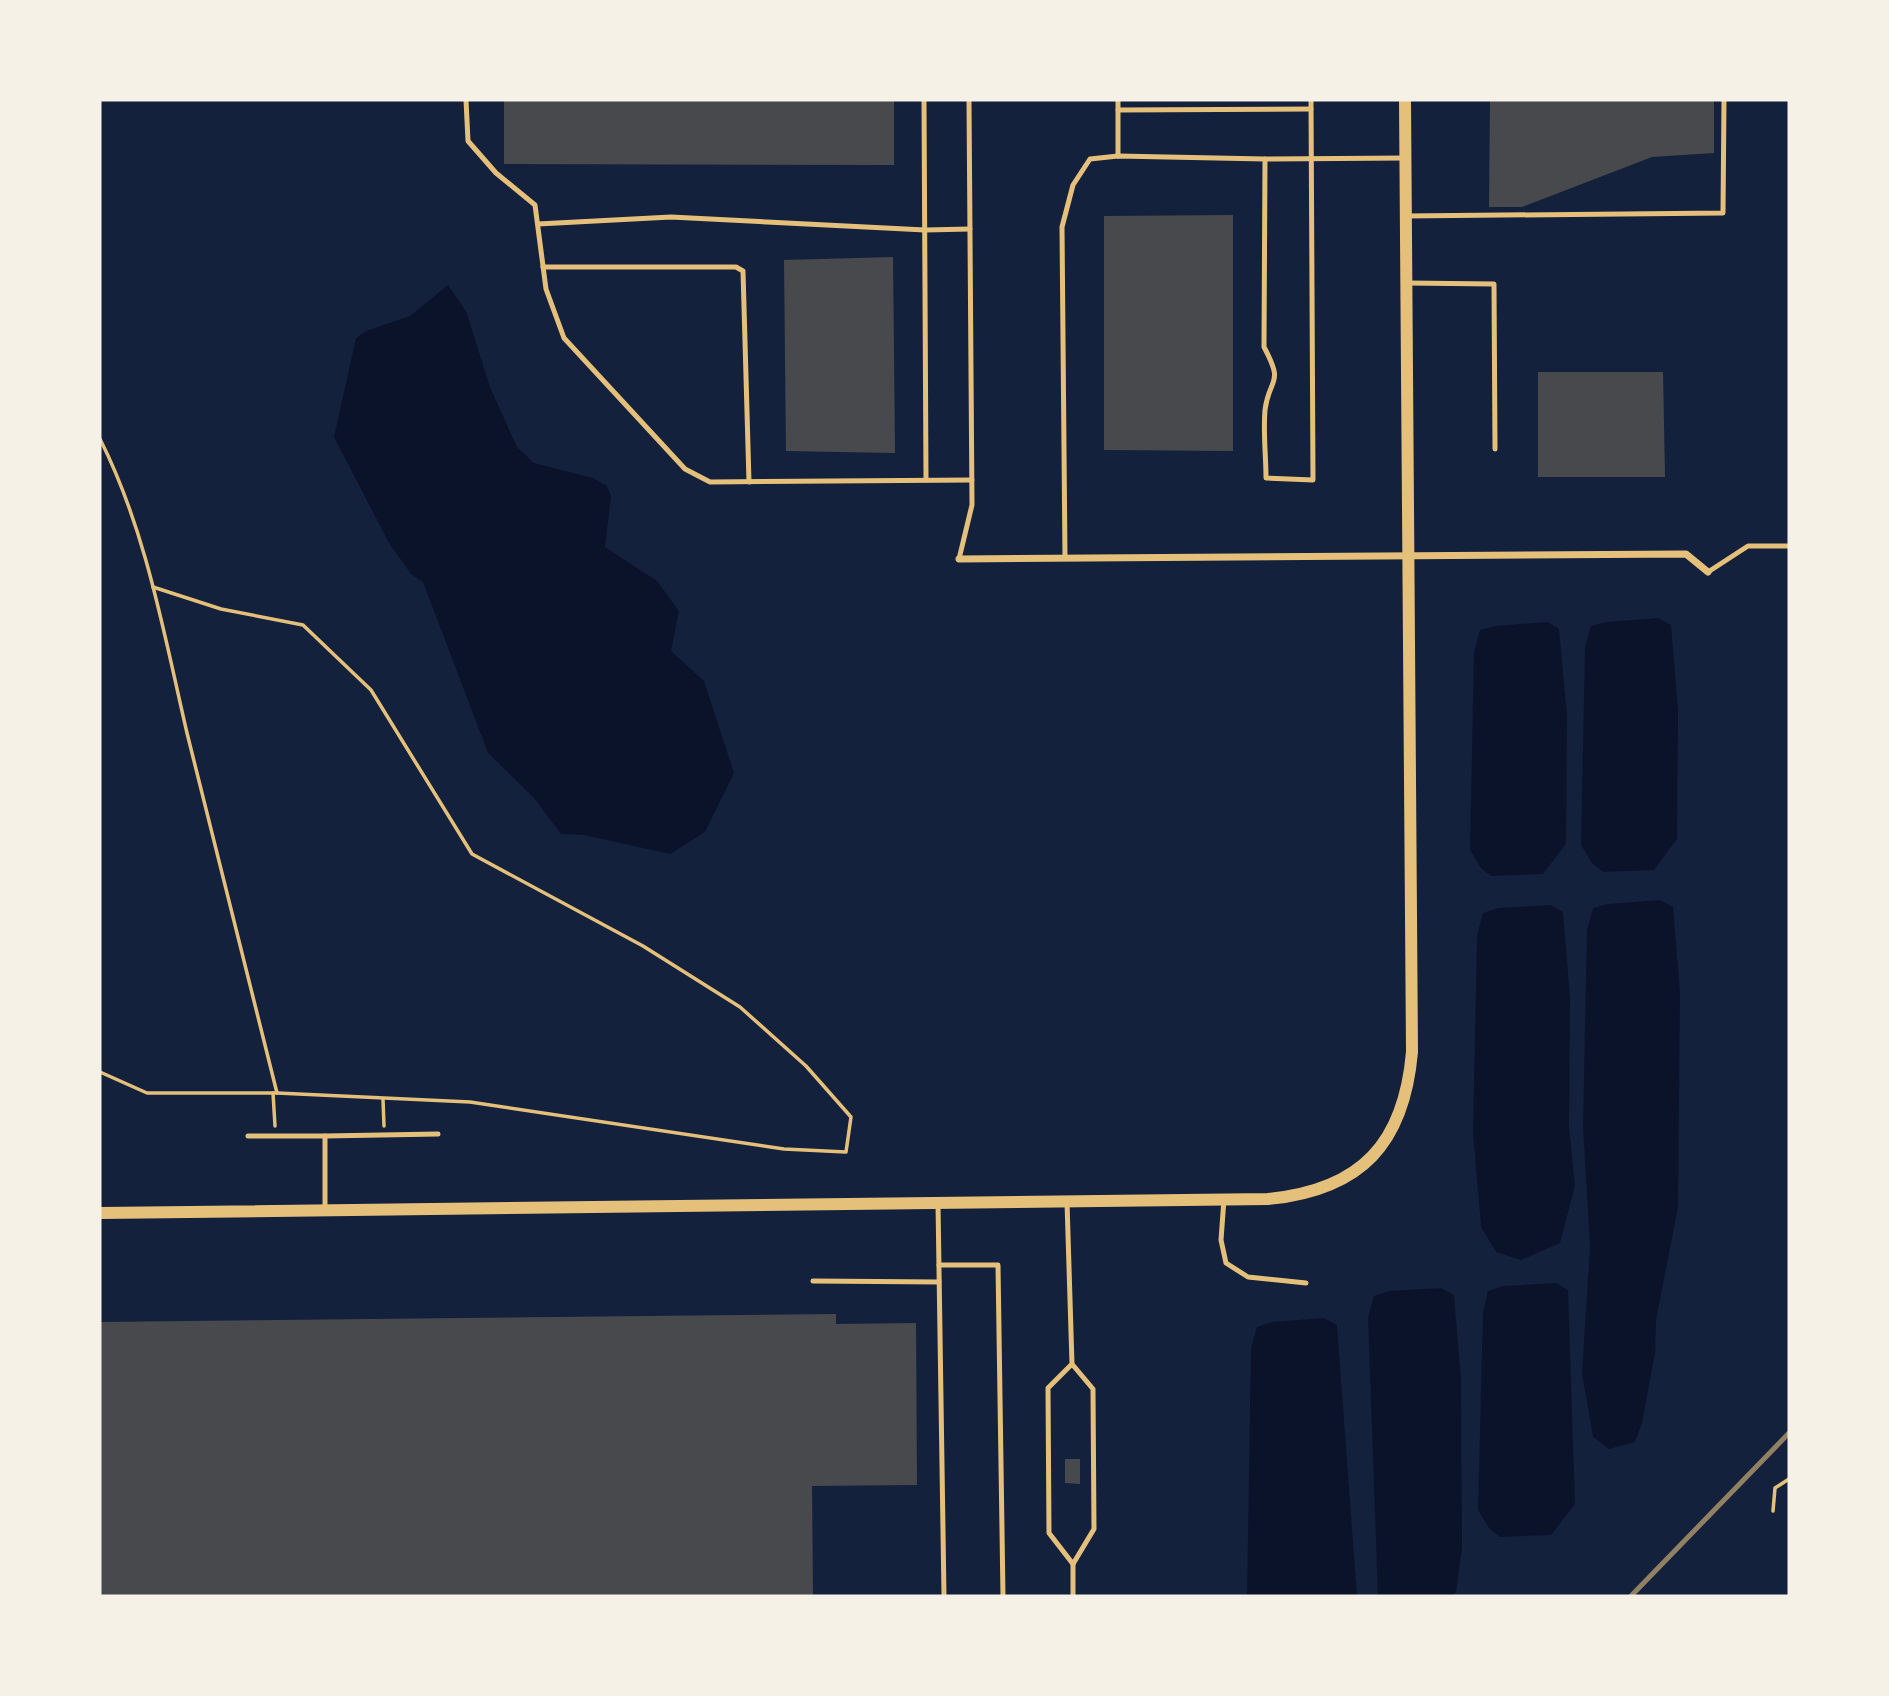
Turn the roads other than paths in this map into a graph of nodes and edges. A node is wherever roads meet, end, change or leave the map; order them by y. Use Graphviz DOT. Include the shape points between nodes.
graph roads {
  1 [pos="466,100"];
  2 [pos="924,100"];
  3 [pos="969,100"];
  4 [pos="1118,100"];
  5 [pos="1311,100"];
  6 [pos="1405,100"];
  7 [pos="1724,100"];
  8 [pos="1311,109"];
  9 [pos="1118,110"];
  10 [pos="1118,156"];
  11 [pos="1406,158"];
  12 [pos="1265,159"];
  13 [pos="1311,159"];
  14 [pos="1406,216"];
  15 [pos="538,224"];
  16 [pos="970,229"];
  17 [pos="925,230"];
  18 [pos="543,267"];
  19 [pos="1407,283"];
  20 [pos="1495,449"];
  21 [pos="926,480"];
  22 [pos="972,480"];
  23 [pos="749,482"];
  24 [pos="1789,546"];
  25 [pos="1408,556"];
  26 [pos="1065,558"];
  27 [pos="959,559"];
  28 [pos="1708,572"];
  29 [pos="438,1134"];
  30 [pos="248,1136"];
  31 [pos="325,1136"];
  32 [pos="1224,1199"];
  33 [pos="1067,1202"];
  34 [pos="938,1203"];
  35 [pos="325,1212"];
  36 [pos="100,1213"];
  37 [pos="939,1265"];
  38 [pos="813,1281"];
  39 [pos="939,1282"];
  40 [pos="1306,1283"];
  41 [pos="1072,1364"];
  42 [pos="1073,1564"];
  43 [pos="944,1596"];
  44 [pos="1003,1596"];
  45 [pos="1073,1596"];
  1 -- 15 [label="lane" via="468,141 496,173 535,205"];
  2 -- 17 [label="lane"];
  3 -- 16 [label="lane"];
  4 -- 9 [label="lane"];
  5 -- 8 [label="lane"];
  6 -- 11 [label="street"];
  7 -- 14 [label="lane" via="1723,213"];
  8 -- 9 [label="lane"];
  8 -- 13 [label="lane"];
  9 -- 10 [label="lane"];
  10 -- 12 [label="lane"];
  10 -- 26 [label="lane" via="1090,159 1073,185 1062,227"];
  11 -- 13 [label="lane"];
  11 -- 14 [label="street"];
  12 -- 13 [label="lane"];
  12 -- 13 [label="lane" via="1264,347 1275,367 1275,385 1265,408 1266,478 1314,480"];
  14 -- 19 [label="street"];
  15 -- 17 [label="lane" via="671,217"];
  15 -- 18 [label="lane"];
  16 -- 17 [label="lane"];
  16 -- 22 [label="lane"];
  17 -- 21 [label="lane"];
  18 -- 23 [label="lane" via="564,338 685,469 710,482"];
  18 -- 23 [label="lane" via="736,267 743,271"];
  19 -- 20 [label="lane" via="1494,284"];
  19 -- 25 [label="street"];
  21 -- 22 [label="lane"];
  21 -- 23 [label="lane"];
  22 -- 27 [label="lane" via="972,505"];
  24 -- 28 [label="lane" via="1748,546"];
  25 -- 26 [label="street"];
  25 -- 28 [label="street" via="1686,554"];
  25 -- 32 [label="street" via="1412,1052 1400,1115 1383,1144 1333,1185 1301,1196"];
  26 -- 27 [label="street"];
  29 -- 31 [label="lane"];
  30 -- 31 [label="lane"];
  31 -- 35 [label="lane"];
  32 -- 33 [label="street"];
  32 -- 40 [label="lane" via="1226,1263 1248,1277"];
  33 -- 34 [label="street"];
  33 -- 41 [label="lane"];
  34 -- 35 [label="street"];
  34 -- 37 [label="lane"];
  35 -- 36 [label="street"];
  37 -- 39 [label="lane"];
  37 -- 44 [label="lane" via="998,1265"];
  38 -- 39 [label="lane"];
  39 -- 43 [label="lane"];
  41 -- 42 [label="lane" via="1093,1389 1094,1529"];
  41 -- 42 [label="lane" via="1048,1388 1049,1533"];
  42 -- 45 [label="lane"];
}
